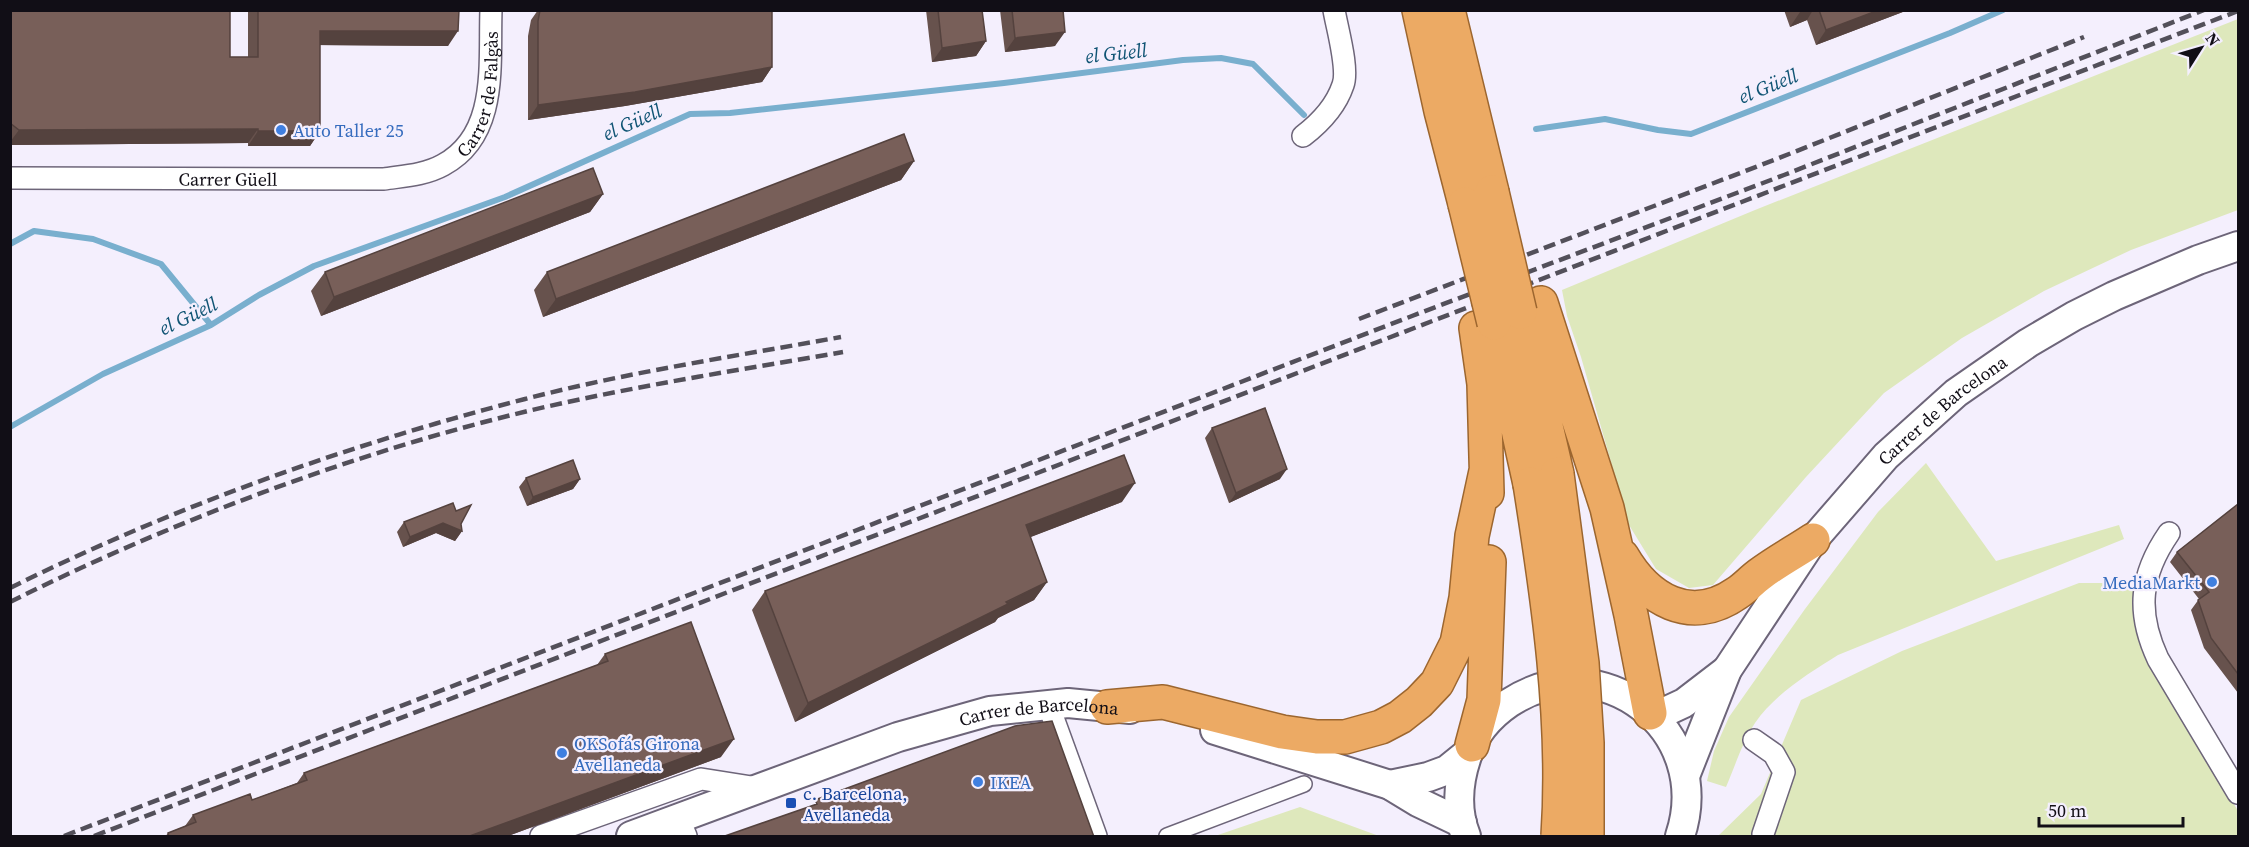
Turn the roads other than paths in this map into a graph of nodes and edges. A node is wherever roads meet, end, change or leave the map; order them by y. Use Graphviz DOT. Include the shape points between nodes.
graph roads {
  1 [pos="491,10"];
  2 [pos="1334,10"];
  3 [pos="1419,10"];
  4 [pos="1448,10"];
  5 [pos="1444,59"];
  6 [pos="1303,136"];
  7 [pos="443,165"];
  8 [pos="10,178"];
  9 [pos="1479,197"];
  10 [pos="2238,246"];
  11 [pos="1508,317"];
  12 [pos="1486,471"];
  13 [pos="1543,479"];
  14 [pos="2169,533"];
  15 [pos="1813,540"];
  16 [pos="1615,546"];
  17 [pos="1727,670"];
  18 [pos="1048,704"];
  19 [pos="1107,706"];
  20 [pos="1652,715"];
  21 [pos="1754,740"];
  22 [pos="1470,749"];
  23 [pos="1685,776"];
  24 [pos="1304,784"];
  25 [pos="1390,785"];
  26 [pos="761,788"];
  27 [pos="2238,793"];
  28 [pos="683,828"];
  29 [pos="1464,830"];
  30 [pos="1763,834"];
  31 [pos="541,837"];
  32 [pos="631,837"];
  33 [pos="1096,837"];
  34 [pos="1167,837"];
  35 [pos="1558,837"];
  36 [pos="1587,837"];
  37 [pos="1680,837"];
  1 -- 7 [label="street, Carrer de Falgàs" via="489,95 484,117 463,149"];
  2 -- 6 [label="street" via="1344,84 1322,120"];
  3 -- 5 [label="highway"];
  4 -- 5 [label="highway"];
  5 -- 9 [label="highway"];
  5 -- 9 [label="highway" via="1437,142"];
  7 -- 8 [label="street, Carrer Güell" via="384,179"];
  9 -- 11 [label="highway, bridge"];
  9 -- 11 [label="highway"];
  10 -- 15 [label="main road, Carrer de Barcelona" via="2114,296 1992,366 1886,456"];
  11 -- 12 [label="highway" via="1484,384"];
  11 -- 13 [label="highway"];
  11 -- 16 [label="highway" via="1606,508"];
  12 -- 19 [label="highway" via="1457,643 1437,683 1400,717 1345,737 1317,737 1163,702"];
  12 -- 22 [label="highway" via="1489,566 1485,689"];
  13 -- 35 [label="highway, bridge" via="1544,571 1559,753"];
  13 -- 36 [label="highway, bridge" via="1582,663"];
  14 -- 27 [label="street" via="2150,566 2145,584 2143,603 2148,639"];
  15 -- 16 [label="highway" via="1736,594 1712,605 1689,608 1663,600 1644,587"];
  15 -- 17 [label="main road, Carrer de Barcelona"];
  16 -- 20 [label="highway"];
  17 -- 20 [label="main road, Carrer de Barcelona" via="1683,703"];
  17 -- 23 [label="main road, Carrer de Barcelona"];
  18 -- 19 [label="main road, Carrer de Barcelona"];
  18 -- 26 [label="main road, Carrer de Barcelona" via="990,711 898,737"];
  18 -- 33 [label="street"];
  19 -- 25 [label="main road, Carrer de Barcelona" via="1206,727"];
  20 -- 22 [label="main road" via="1626,696 1600,686 1557,684 1526,693 1505,706 1488,722"];
  20 -- 23 [label="main road" via="1676,748"];
  21 -- 30 [label="street" via="1774,754 1784,772"];
  22 -- 25 [label="main road, Carrer de Barcelona" via="1447,770"];
  22 -- 29 [label="main road" via="1459,792"];
  23 -- 37 [label="main road" via="1687,800"];
  24 -- 34 [label="street"];
  25 -- 29 [label="main road, Carrer de Barcelona"];
  26 -- 28 [label="main road, Carrer de Barcelona"];
  26 -- 31 [label="street, Carrer de Barcelona" via="700,779"];
  28 -- 32 [label="main road, Carrer de Barcelona"];
}
